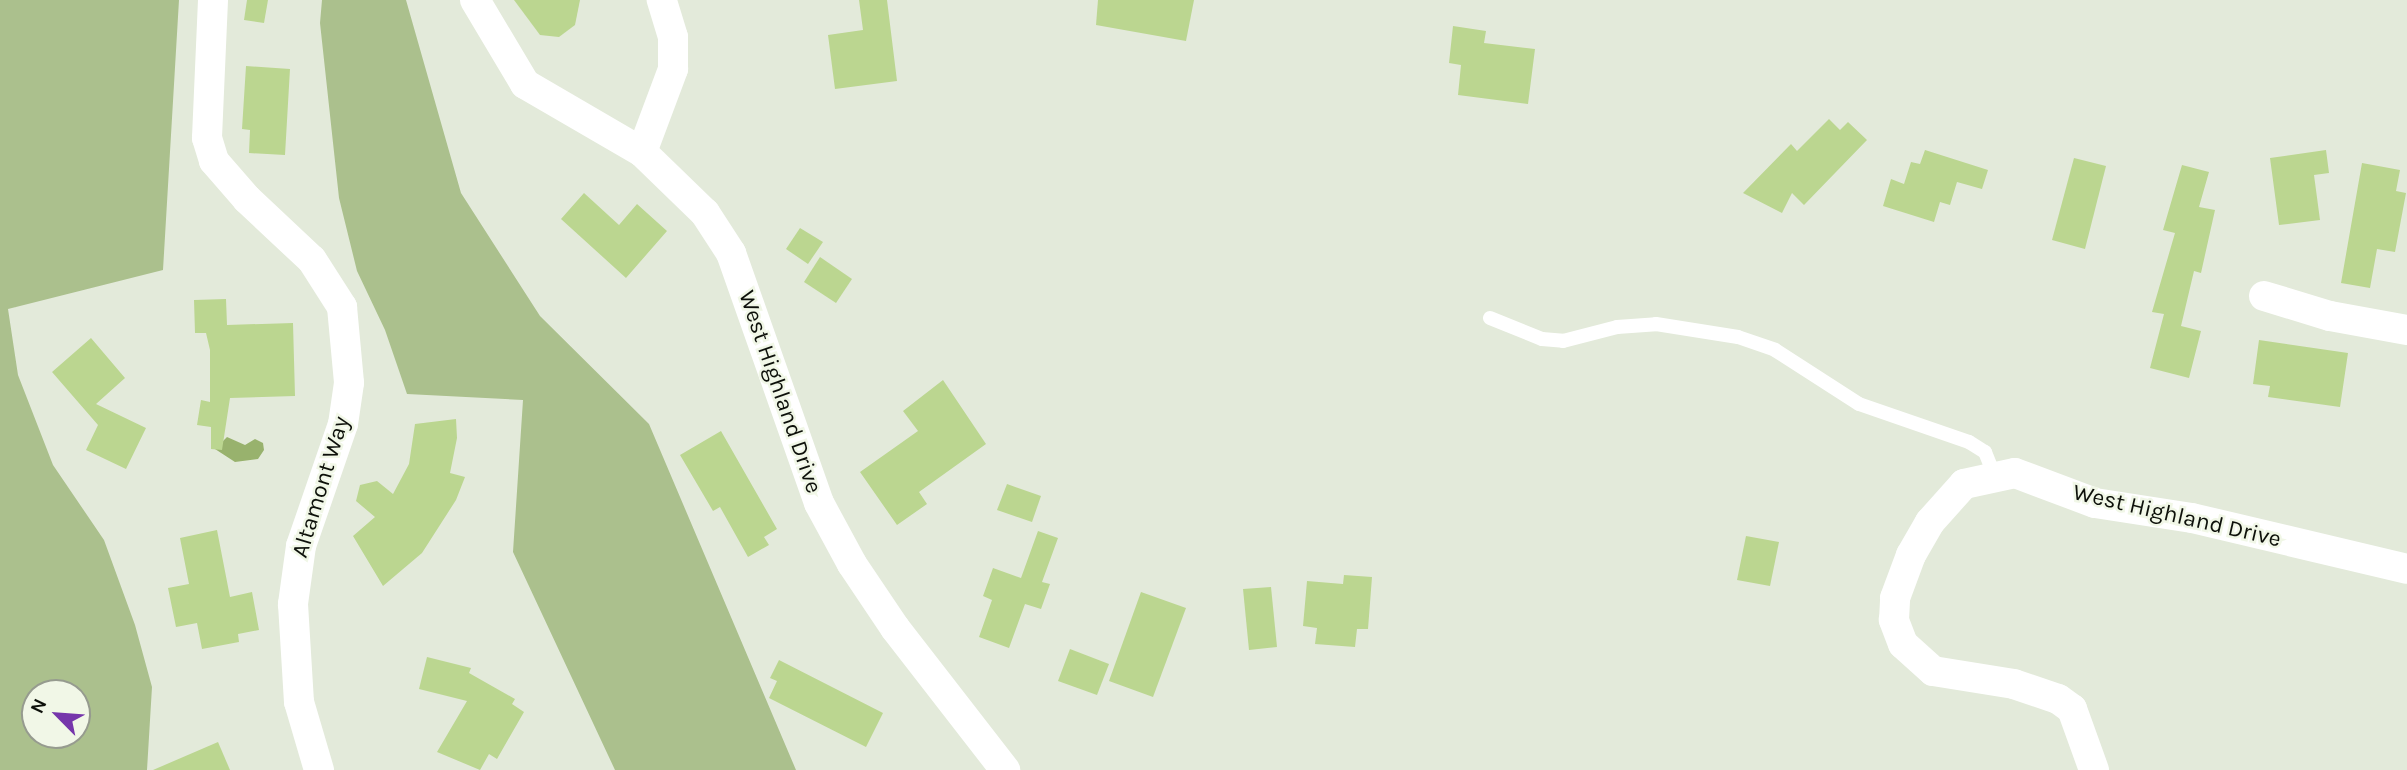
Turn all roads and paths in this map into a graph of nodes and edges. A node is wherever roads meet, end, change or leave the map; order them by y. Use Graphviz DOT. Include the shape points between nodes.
graph roads {
  1 [pos="213,0"];
  2 [pos="475,0"];
  3 [pos="662,0"];
  4 [pos="642,152"];
  5 [pos="2264,296"];
  6 [pos="1490,318"];
  7 [pos="2407,330"];
  8 [pos="1994,474"];
  9 [pos="2407,569"];
  10 [pos="319,770"];
  11 [pos="1005,770"];
  12 [pos="2094,770"];
  1 -- 10 [label="street, Altamont Way" via="207,138 214,160 247,199 312,260 342,307 349,383 343,424 301,546 293,604 299,702"];
  2 -- 4 [label="street" via="524,84"];
  3 -- 4 [label="street" via="673,37 673,69"];
  4 -- 11 [label="street, West Highland Drive" via="678,183 731,253 814,490 852,564 895,628"];
  5 -- 7 [label="street" via="2330,316"];
  6 -- 8 [label="lane" via="1542,339 1563,341 1617,327 1656,324 1738,337 1775,350 1859,404 1969,442 1985,452"];
  8 -- 9 [label="street, West Highland Drive" via="2015,473 2095,503 2192,518"];
  8 -- 12 [label="street, West Highland Drive" via="1964,484 1930,522 1895,598 1894,620 1903,645 1933,671 2037,690 2072,709"];
}
